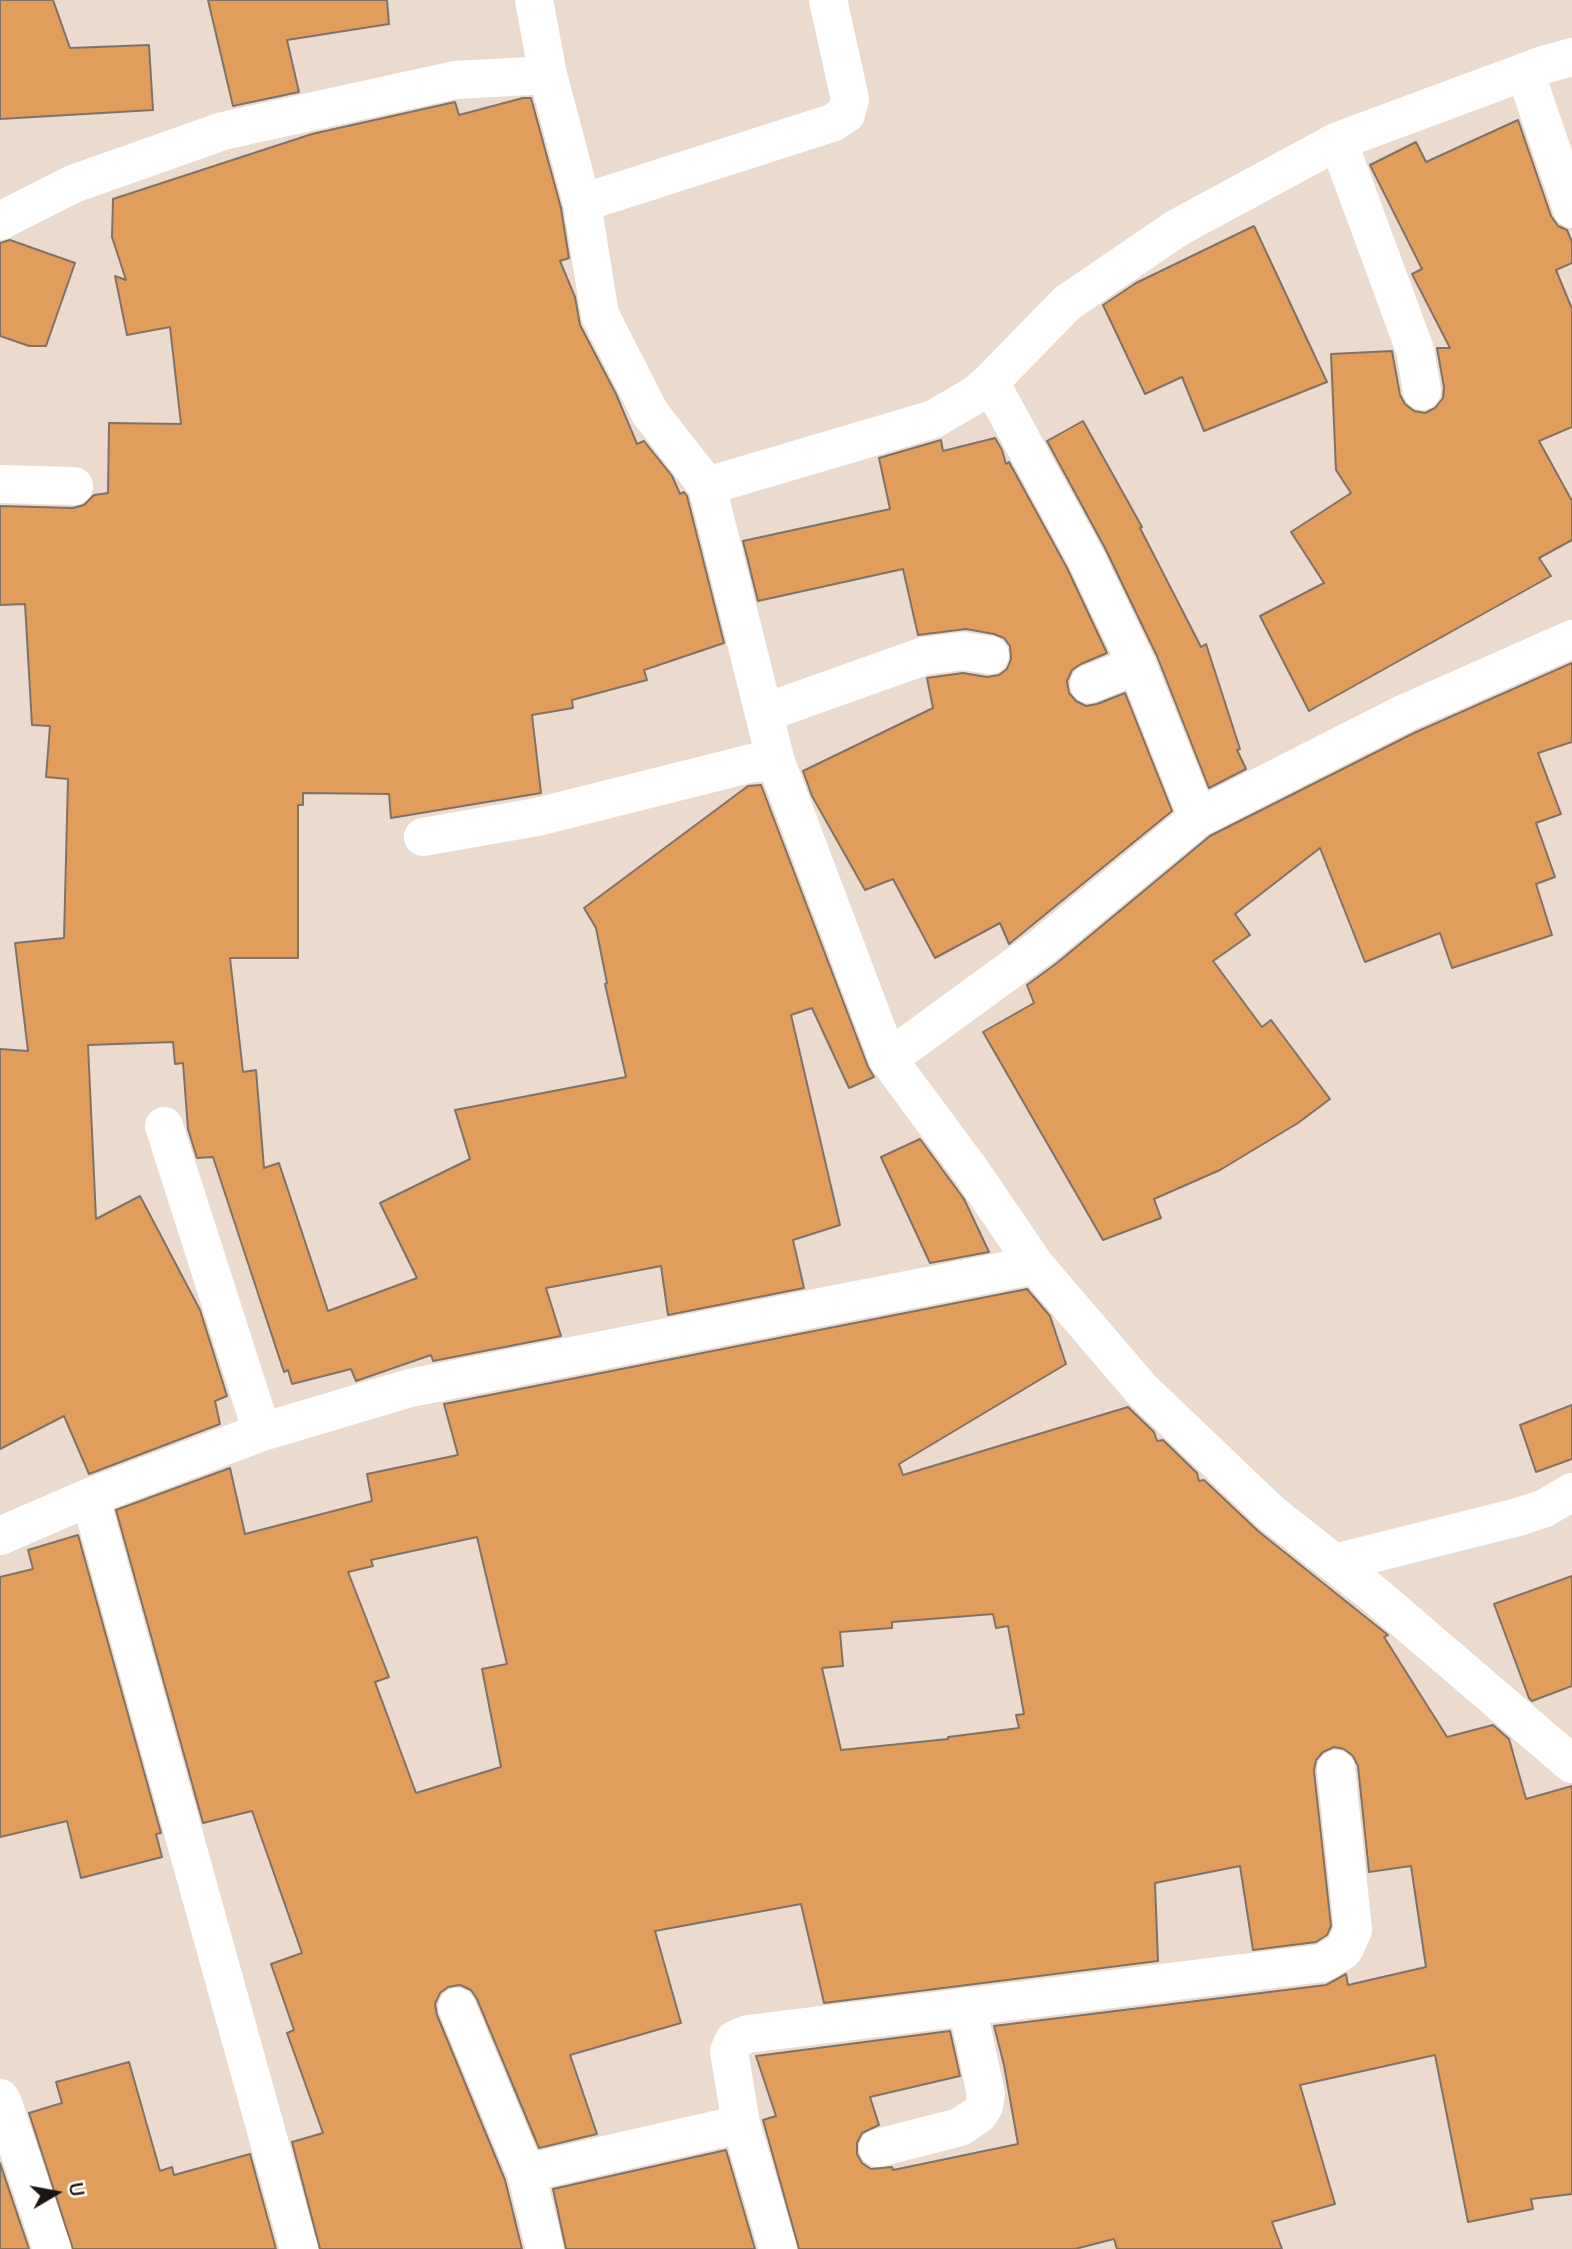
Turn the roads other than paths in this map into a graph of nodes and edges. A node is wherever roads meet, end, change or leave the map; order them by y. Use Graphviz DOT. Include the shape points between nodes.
graph roads {
  1 [pos="534,0"];
  2 [pos="828,0"];
  3 [pos="1572,57"];
  4 [pos="1525,72"];
  5 [pos="548,75"];
  6 [pos="1338,141"];
  7 [pos="582,203"];
  8 [pos="1572,209"];
  9 [pos="0,221"];
  10 [pos="990,382"];
  11 [pos="1422,391"];
  12 [pos="0,484"];
  13 [pos="74,486"];
  14 [pos="707,486"];
  15 [pos="1572,639"];
  16 [pos="990,655"];
  17 [pos="1137,665"];
  18 [pos="1089,684"];
  19 [pos="764,713"];
  20 [pos="776,762"];
  21 [pos="1198,818"];
  22 [pos="423,837"];
  23 [pos="888,1059"];
  24 [pos="164,1126"];
  25 [pos="1035,1265"];
  26 [pos="262,1432"];
  27 [pos="1572,1492"];
  28 [pos="90,1497"];
  29 [pos="0,1536"];
  30 [pos="1335,1563"];
  31 [pos="1572,1764"];
  32 [pos="1336,1769"];
  33 [pos="967,2006"];
  34 [pos="457,2007"];
  35 [pos="0,2098"];
  36 [pos="741,2124"];
  37 [pos="878,2148"];
  38 [pos="526,2173"];
  39 [pos="52,2249"];
  40 [pos="299,2249"];
  41 [pos="545,2249"];
  42 [pos="778,2249"];
  1 -- 5 [label="street"];
  2 -- 7 [label="street" via="850,99 846,114 832,123"];
  3 -- 4 [label="street"];
  4 -- 6 [label="street"];
  4 -- 8 [label="street"];
  5 -- 7 [label="street"];
  5 -- 9 [label="street" via="456,80 223,131 73,184"];
  6 -- 10 [label="street" via="1177,228 1078,295"];
  6 -- 11 [label="street" via="1415,350"];
  7 -- 14 [label="street" via="600,314 650,413"];
  10 -- 14 [label="street" via="934,419"];
  10 -- 17 [label="street" via="1086,558"];
  12 -- 13 [label="street"];
  14 -- 19 [label="street"];
  15 -- 21 [label="street" via="1405,713"];
  16 -- 19 [label="street" via="964,651 924,656"];
  17 -- 18 [label="street"];
  17 -- 21 [label="street"];
  19 -- 20 [label="street"];
  20 -- 22 [label="street" via="537,817"];
  20 -- 23 [label="street"];
  21 -- 23 [label="street" via="1043,946"];
  23 -- 25 [label="street"];
  24 -- 26 [label="street"];
  25 -- 26 [label="street" via="410,1388"];
  25 -- 30 [label="street" via="1142,1390 1272,1514"];
  26 -- 28 [label="street"];
  27 -- 30 [label="street" via="1518,1517"];
  28 -- 29 [label="street"];
  28 -- 40 [label="street"];
  30 -- 31 [label="street"];
  32 -- 33 [label="street" via="1353,1930 1344,1950 1323,1963"];
  33 -- 36 [label="street" via="748,2034 734,2040 729,2051"];
  33 -- 37 [label="street" via="986,2094 979,2114 960,2127"];
  34 -- 38 [label="street"];
  35 -- 39 [label="street"];
  36 -- 38 [label="street"];
  36 -- 42 [label="street"];
  38 -- 41 [label="street"];
}
